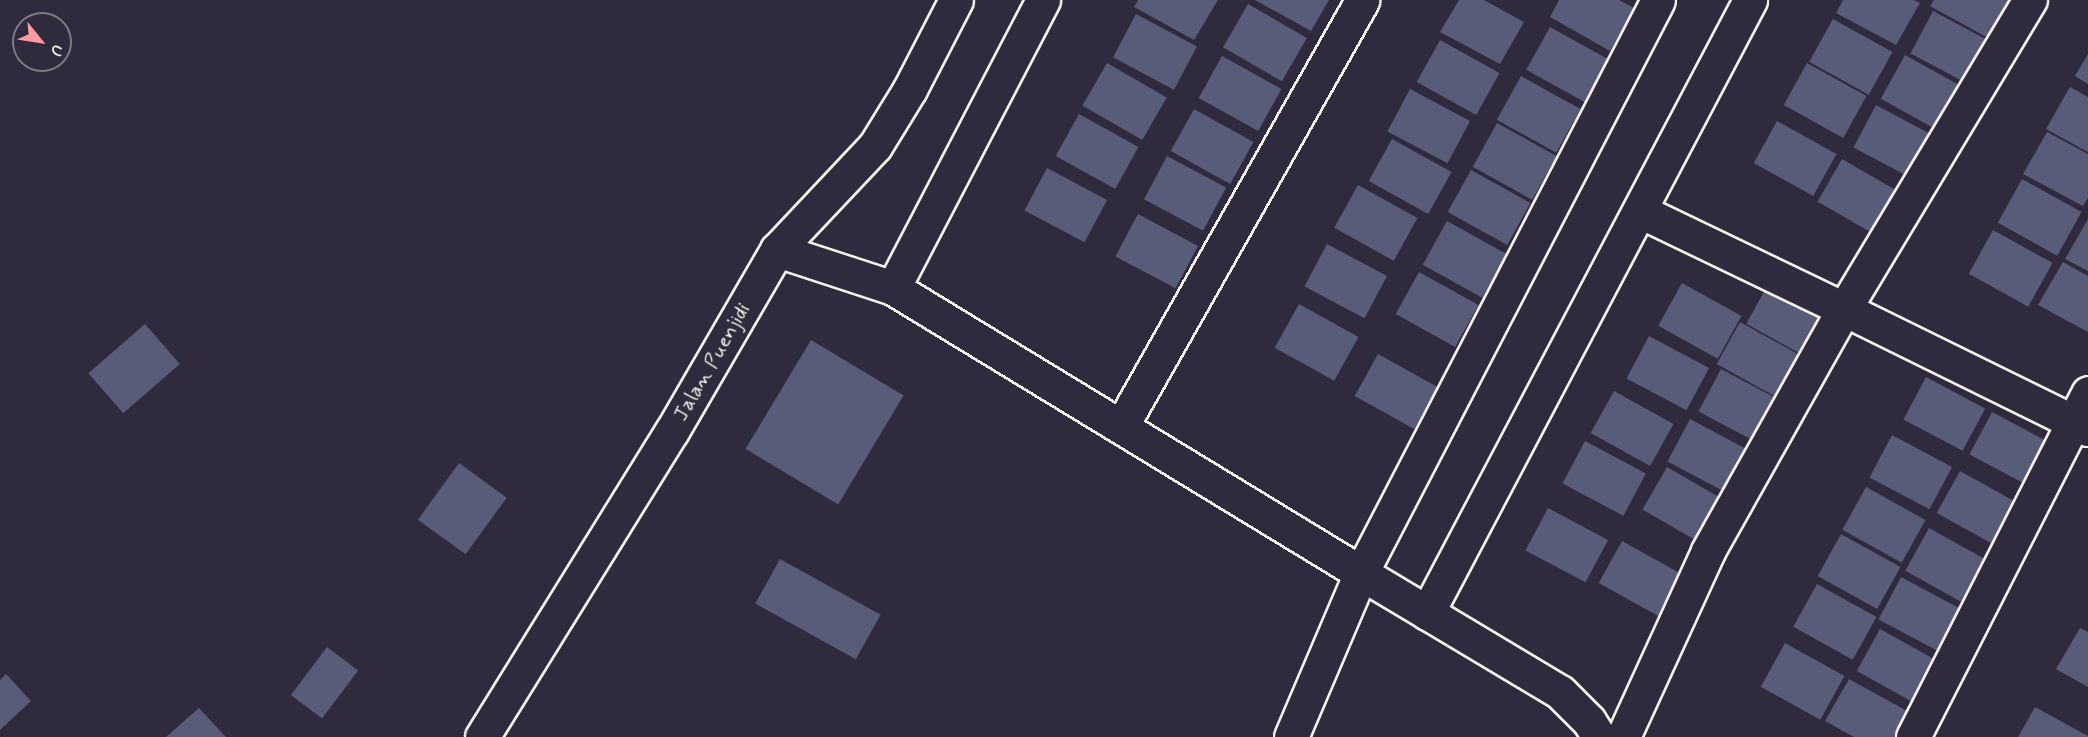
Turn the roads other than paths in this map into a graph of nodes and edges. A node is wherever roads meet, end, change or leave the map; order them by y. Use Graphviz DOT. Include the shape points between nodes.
graph roads {
  1 [pos="956,0"];
  2 [pos="1044,0"];
  3 [pos="1362,0"];
  4 [pos="1750,0"];
  5 [pos="2030,0"];
  6 [pos="1656,1"];
  7 [pos="1640,211"];
  8 [pos="777,250"];
  9 [pos="893,288"];
  10 [pos="1844,309"];
  11 [pos="2088,393"];
  12 [pos="1122,425"];
  13 [pos="2081,426"];
  14 [pos="1361,573"];
  15 [pos="1427,613"];
  16 [pos="482,737"];
  17 [pos="1291,737"];
  18 [pos="1599,737"];
  19 [pos="1623,737"];
  20 [pos="1913,737"];
  1 -- 8 [label="street, Jalan Puenjidi" via="875,146"];
  2 -- 9 [label="street"];
  3 -- 12 [label="street"];
  4 -- 7 [label="street"];
  5 -- 10 [label="street"];
  6 -- 14 [label="street"];
  7 -- 10 [label="street"];
  7 -- 15 [label="street"];
  8 -- 9 [label="street"];
  8 -- 16 [label="street, Jalan Puenjidi" via="672,430"];
  9 -- 12 [label="street"];
  10 -- 13 [label="street"];
  10 -- 19 [label="street" via="1708,551"];
  11 -- 13 [label="street"];
  12 -- 14 [label="street"];
  13 -- 20 [label="street"];
  14 -- 15 [label="street"];
  14 -- 17 [label="street"];
  15 -- 18 [label="street" via="1560,692"];
}
